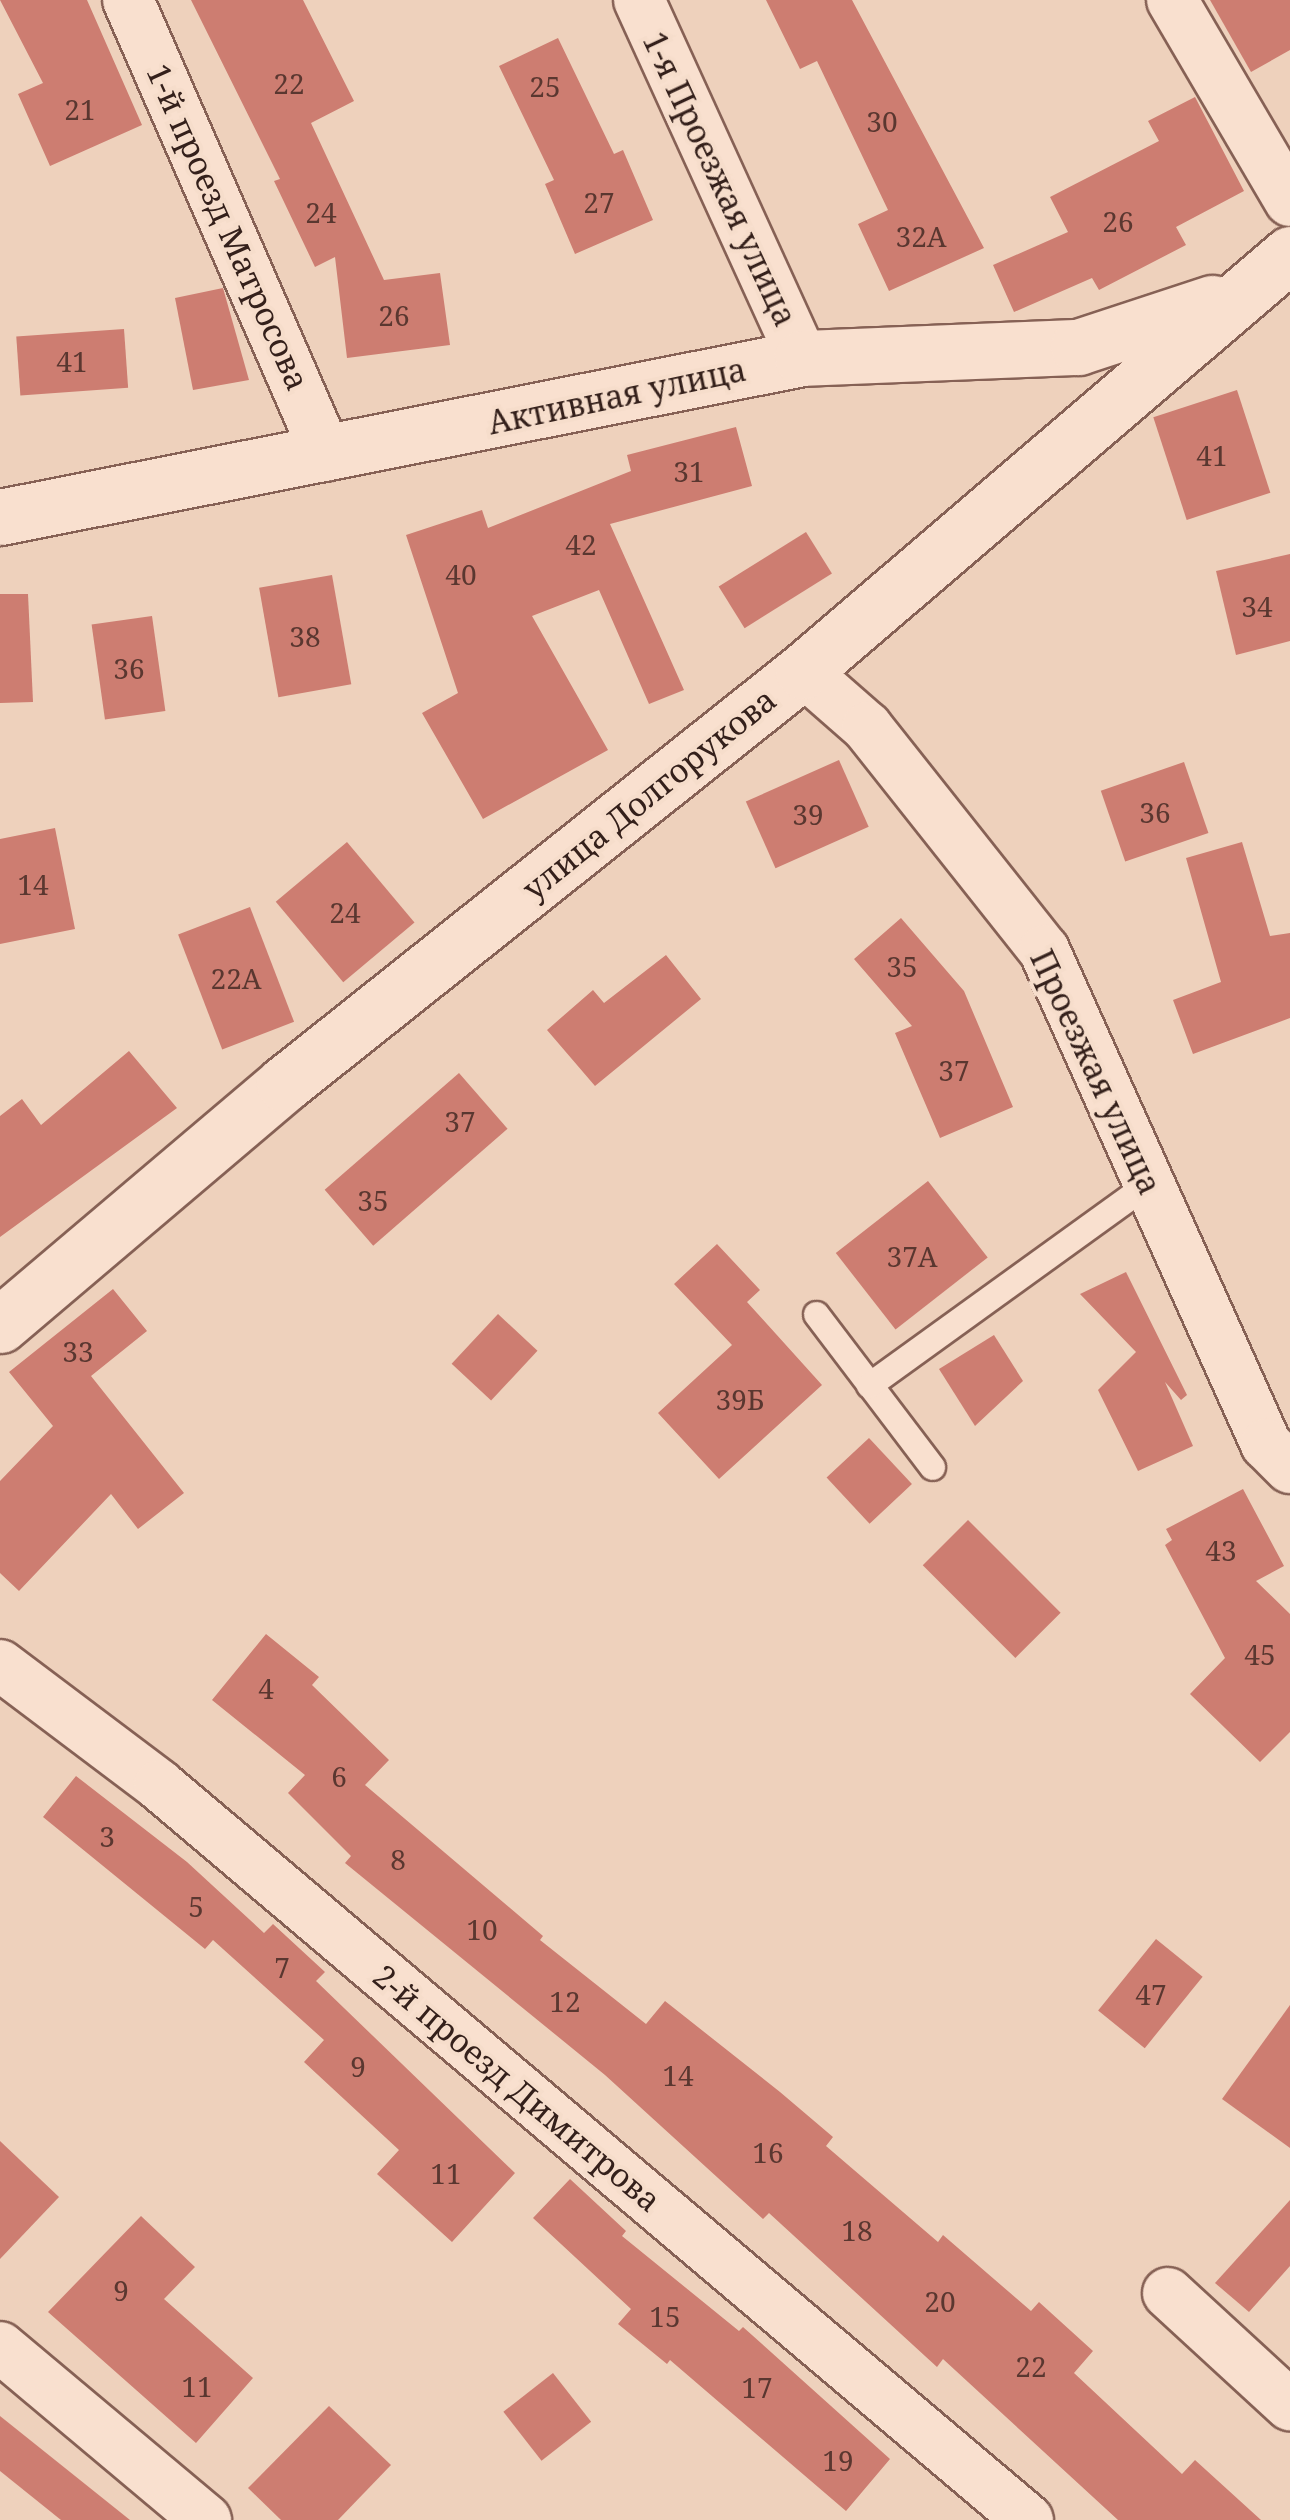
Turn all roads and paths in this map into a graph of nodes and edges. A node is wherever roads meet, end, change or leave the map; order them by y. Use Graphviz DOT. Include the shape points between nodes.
graph roads {
  1 [pos="128,0"];
  2 [pos="638,0"];
  3 [pos="1172,0"];
  4 [pos="1290,200"];
  5 [pos="1290,254"];
  6 [pos="1234,296"];
  7 [pos="802,358"];
  8 [pos="327,455"];
  9 [pos="0,518"];
  10 [pos="802,671"];
  11 [pos="1148,1184"];
  12 [pos="816,1314"];
  13 [pos="0,1325"];
  14 [pos="869,1385"];
  15 [pos="932,1467"];
  16 [pos="1290,1468"];
  17 [pos="0,1665"];
  18 [pos="1168,2293"];
  19 [pos="0,2347"];
  20 [pos="1290,2405"];
  21 [pos="206,2520"];
  22 [pos="1028,2520"];
  1 -- 8 [label="street, 1-й проезд Матросова"];
  2 -- 7 [label="street, 1-я Проезжая улица"];
  3 -- 4 [label="street"];
  5 -- 6 [label="main road, улица Долгорукова"];
  6 -- 7 [label="main road, Активная улица" via="1078,347"];
  6 -- 10 [label="main road, улица Долгорукова"];
  7 -- 8 [label="main road, Активная улица"];
  8 -- 9 [label="main road, Активная улица"];
  10 -- 11 [label="street, Проезжая улица" via="868,728 1044,950"];
  10 -- 13 [label="main road, улица Долгорукова" via="284,1084"];
  11 -- 14 [label="lane"];
  11 -- 16 [label="street, Проезжая улица" via="1266,1444"];
  12 -- 14 [label="lane"];
  14 -- 15 [label="lane"];
  17 -- 22 [label="street, 2-й проезд Димитрова" via="158,1785"];
  18 -- 20 [label="street"];
  19 -- 21 [label="street"];
}
